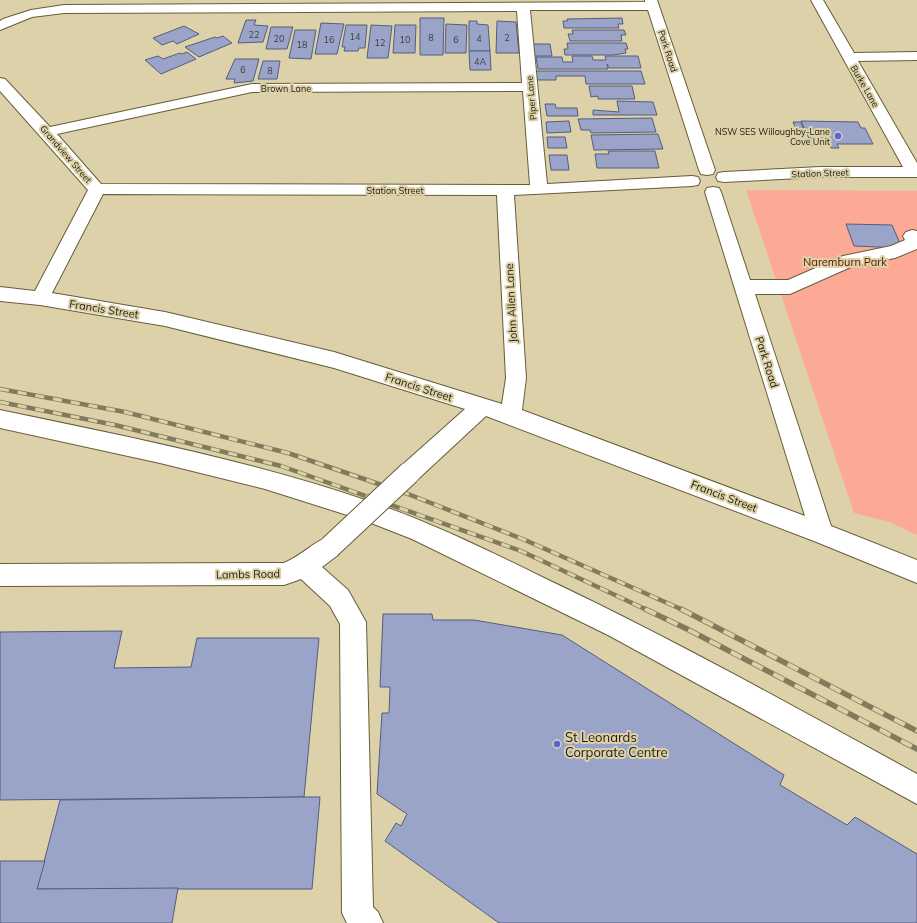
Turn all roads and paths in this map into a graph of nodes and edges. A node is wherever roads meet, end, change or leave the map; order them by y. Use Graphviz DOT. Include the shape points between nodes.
graph roads {
  1 [pos="817,0"];
  2 [pos="652,3"];
  3 [pos="218,4"];
  4 [pos="523,6"];
  5 [pos="0,26"];
  6 [pos="917,56"];
  7 [pos="848,57"];
  8 [pos="0,82"];
  9 [pos="530,88"];
  10 [pos="47,132"];
  11 [pos="707,170"];
  12 [pos="916,172"];
  13 [pos="692,181"];
  14 [pos="718,184"];
  15 [pos="97,189"];
  16 [pos="505,190"];
  17 [pos="539,190"];
  18 [pos="912,236"];
  19 [pos="743,287"];
  20 [pos="0,294"];
  21 [pos="40,298"];
  22 [pos="481,406"];
  23 [pos="510,415"];
  24 [pos="0,419"];
  25 [pos="822,533"];
  26 [pos="304,566"];
  27 [pos="917,572"];
  28 [pos="0,575"];
  29 [pos="917,790"];
  30 [pos="368,923"];
  1 -- 7 [label="street, Burke Lane"];
  2 -- 4 [label="street"];
  2 -- 11 [label="street, Park Road"];
  3 -- 4 [label="street"];
  3 -- 5 [label="street" via="49,10 20,16"];
  4 -- 9 [label="street, Piper Lane"];
  6 -- 7 [label="street"];
  7 -- 12 [label="street, Burke Lane"];
  8 -- 10 [label="street, Grandview Street"];
  9 -- 10 [label="street, Brown Lane" via="252,88"];
  9 -- 17 [label="street, Piper Lane"];
  10 -- 15 [label="street, Grandview Street"];
  11 -- 13 [label="street" via="696,172"];
  11 -- 14 [label="street" via="719,173"];
  12 -- 14 [label="street, Station Street" via="820,172"];
  13 -- 14 [label="street" via="699,188"];
  13 -- 17 [label="street, Station Street"];
  14 -- 19 [label="street, Park Road"];
  15 -- 16 [label="street, Station Street"];
  15 -- 21 [label="street, Grandview Street"];
  16 -- 17 [label="street, Station Street"];
  16 -- 23 [label="street, John Allen Lane" via="516,378"];
  18 -- 19 [label="street" via="915,243 895,252 849,260 790,287"];
  19 -- 25 [label="street, Park Road"];
  20 -- 21 [label="street, Francis Street"];
  21 -- 22 [label="street, Francis Street" via="165,319 334,360"];
  22 -- 23 [label="street, Francis Street"];
  22 -- 26 [label="street, Lambs Road, bridge" via="330,546"];
  23 -- 25 [label="street, Francis Street"];
  24 -- 29 [label="street" via="204,463 300,487 420,531 550,592 667,652"];
  25 -- 27 [label="street, Francis Street"];
  26 -- 28 [label="street, Lambs Road" via="284,574"];
  26 -- 30 [label="street" via="338,598 353,622 358,913"];
}
